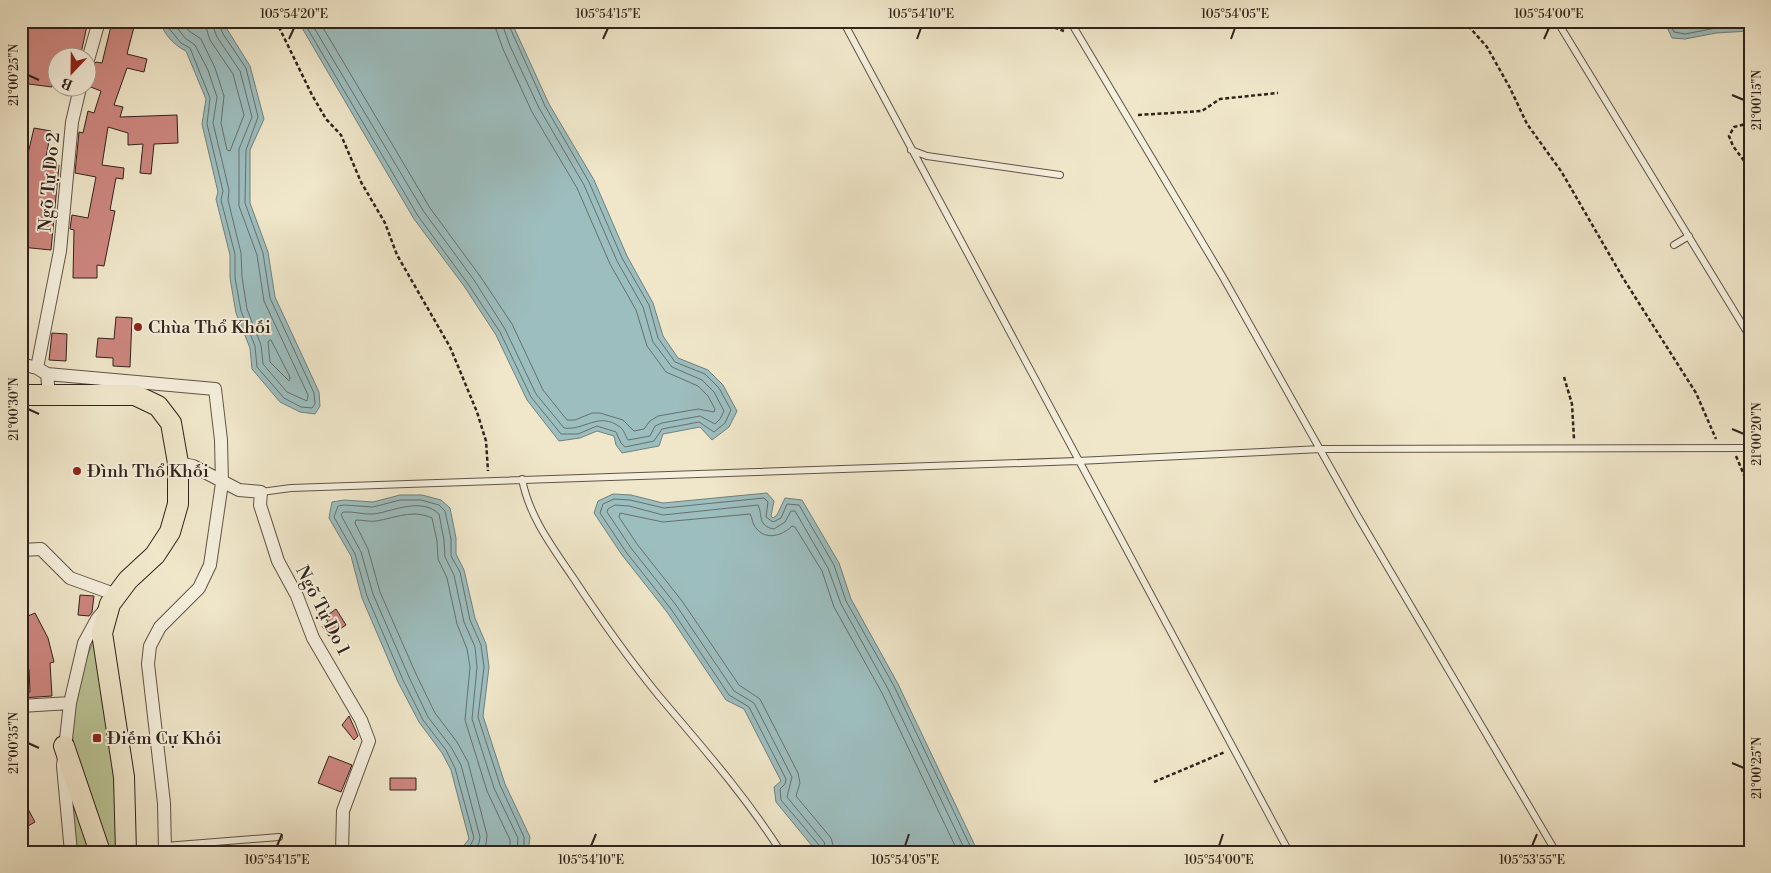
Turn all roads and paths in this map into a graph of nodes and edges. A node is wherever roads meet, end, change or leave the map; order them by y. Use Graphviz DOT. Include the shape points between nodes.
graph roads {
  1 [pos="99,21"];
  2 [pos="276,21"];
  3 [pos="843,21"];
  4 [pos="1036,21"];
  5 [pos="1070,21"];
  6 [pos="1464,21"];
  7 [pos="1557,21"];
  8 [pos="1076,30"];
  9 [pos="91,48"];
  10 [pos="1278,94"];
  11 [pos="78,98"];
  12 [pos="1127,117"];
  13 [pos="1750,123"];
  14 [pos="912,150"];
  15 [pos="1750,169"];
  16 [pos="1060,175"];
  17 [pos="1689,236"];
  18 [pos="1674,244"];
  19 [pos="1750,337"];
  20 [pos="21,364"];
  21 [pos="42,371"];
  22 [pos="1564,377"];
  23 [pos="49,394"];
  24 [pos="21,395"];
  25 [pos="1719,447"];
  26 [pos="1575,448"];
  27 [pos="1733,448"];
  28 [pos="1750,448"];
  29 [pos="1321,449"];
  30 [pos="1078,461"];
  31 [pos="178,463"];
  32 [pos="522,479"];
  33 [pos="488,480"];
  34 [pos="222,483"];
  35 [pos="1750,489"];
  36 [pos="261,492"];
  37 [pos="21,550"];
  38 [pos="117,594"];
  39 [pos="70,704"];
  40 [pos="21,706"];
  41 [pos="64,746"];
  42 [pos="1233,749"];
  43 [pos="1154,782"];
  44 [pos="279,837"];
  45 [pos="165,849"];
  46 [pos="70,852"];
  47 [pos="100,852"];
  48 [pos="126,852"];
  49 [pos="342,852"];
  50 [pos="781,852"];
  51 [pos="1289,852"];
  52 [pos="1556,852"];
  1 -- 9 [label="street"];
  2 -- 33 [label="path" via="312,95 326,119 341,135 361,182 385,223 396,255 444,335 459,367 486,441"];
  3 -- 14 [label="lane"];
  4 -- 8 [label="path" via="1060,32"];
  5 -- 8 [label="lane"];
  6 -- 25 [label="path" via="1487,47 1527,124 1561,171 1623,278 1696,393"];
  7 -- 17 [label="lane"];
  8 -- 12 [label="lane"];
  10 -- 12 [label="path" via="1220,99 1202,110"];
  11 -- 21 [label="street, Ngõ Tự Do 2"];
  12 -- 29 [label="lane"];
  13 -- 15 [label="path" via="1734,127 1729,136"];
  14 -- 16 [label="lane" via="927,156"];
  14 -- 30 [label="lane"];
  17 -- 18 [label="lane"];
  17 -- 19 [label="lane"];
  20 -- 21 [label="street"];
  21 -- 23 [label="street, Ngõ Tự Do 2"];
  21 -- 34 [label="street" via="216,389"];
  22 -- 26 [label="path" via="1572,404"];
  23 -- 24 [label="main road"];
  23 -- 31 [label="main road" via="135,395 158,406 171,423"];
  25 -- 26 [label="lane"];
  25 -- 27 [label="lane"];
  26 -- 29 [label="lane"];
  27 -- 28 [label="lane"];
  27 -- 35 [label="path"];
  29 -- 30 [label="lane"];
  29 -- 52 [label="lane"];
  30 -- 32 [label="lane"];
  30 -- 42 [label="lane"];
  31 -- 34 [label="street" via="193,466"];
  31 -- 38 [label="main road" via="178,504 170,532 155,555"];
  32 -- 33 [label="lane"];
  32 -- 50 [label="lane" via="526,500 538,524 583,594 658,694 757,813"];
  33 -- 36 [label="lane"];
  34 -- 36 [label="street" via="239,490"];
  34 -- 45 [label="street" via="210,564 198,588 160,627 150,646 148,664 164,803"];
  36 -- 49 [label="street, Ngõ Tự Do 1" via="260,505 278,561 297,596 313,638 361,720 369,741 343,811"];
  37 -- 38 [label="street" via="41,548 70,578"];
  38 -- 39 [label="street" via="84,643"];
  38 -- 48 [label="main road" via="110,604 102,633 124,777"];
  39 -- 40 [label="street"];
  39 -- 41 [label="street"];
  41 -- 46 [label="street" via="63,783"];
  41 -- 47 [label="main road"];
  42 -- 43 [label="path"];
  42 -- 51 [label="lane"];
  44 -- 45 [label="lane"];
}
